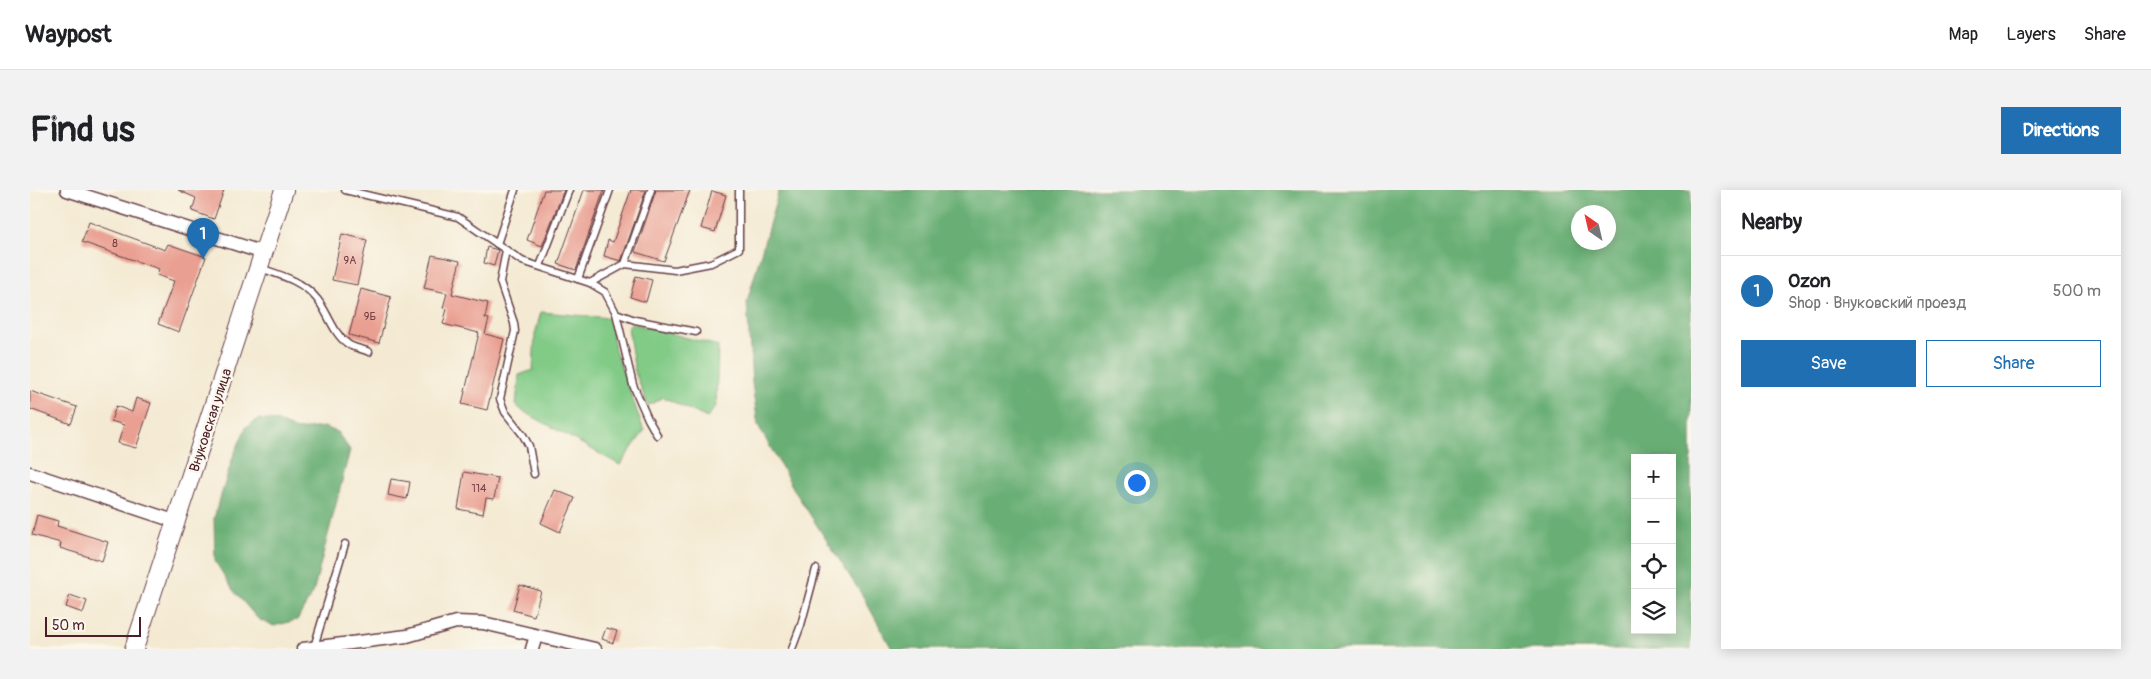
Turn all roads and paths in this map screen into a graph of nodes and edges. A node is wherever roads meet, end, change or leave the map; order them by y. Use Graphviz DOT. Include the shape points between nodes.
graph roads {
  1 [pos="67,190"];
  2 [pos="284,190"];
  3 [pos="345,190"];
  4 [pos="515,190"];
  5 [pos="569,190"];
  6 [pos="610,190"];
  7 [pos="651,190"];
  8 [pos="739,190"];
  9 [pos="497,244"];
  10 [pos="506,250"];
  11 [pos="261,260"];
  12 [pos="625,264"];
  13 [pos="540,266"];
  14 [pos="578,279"];
  15 [pos="590,283"];
  16 [pos="616,313"];
  17 [pos="696,332"];
  18 [pos="370,352"];
  19 [pos="657,435"];
  20 [pos="30,473"];
  21 [pos="534,474"];
  22 [pos="177,522"];
  23 [pos="345,544"];
  24 [pos="816,569"];
  25 [pos="536,636"];
  26 [pos="308,648"];
  27 [pos="134,649"];
  28 [pos="532,649"];
  29 [pos="595,649"];
  30 [pos="792,649"];
  1 -- 11 [label="street"];
  2 -- 11 [label="main road, Внуковская улица"];
  3 -- 9 [label="lane" via="458,217"];
  4 -- 9 [label="lane"];
  5 -- 13 [label="lane"];
  6 -- 14 [label="lane"];
  7 -- 12 [label="lane"];
  8 -- 12 [label="lane" via="739,249 711,263 675,270"];
  9 -- 10 [label="lane"];
  10 -- 13 [label="lane" via="522,261"];
  10 -- 21 [label="lane" via="500,282 515,331 500,399 505,412 529,446"];
  11 -- 18 [label="lane" via="308,290 348,344"];
  11 -- 22 [label="main road, Внуковская улица"];
  12 -- 15 [label="lane"];
  13 -- 14 [label="lane"];
  14 -- 15 [label="lane"];
  15 -- 16 [label="lane" via="604,292"];
  16 -- 17 [label="lane"];
  16 -- 19 [label="lane" via="633,385"];
  20 -- 22 [label="street"];
  22 -- 27 [label="main road, Внуковская улица"];
  23 -- 26 [label="lane"];
  24 -- 30 [label="lane"];
  25 -- 26 [label="street" via="483,623 456,622 407,636"];
  25 -- 28 [label="street"];
  25 -- 29 [label="street"];
}
